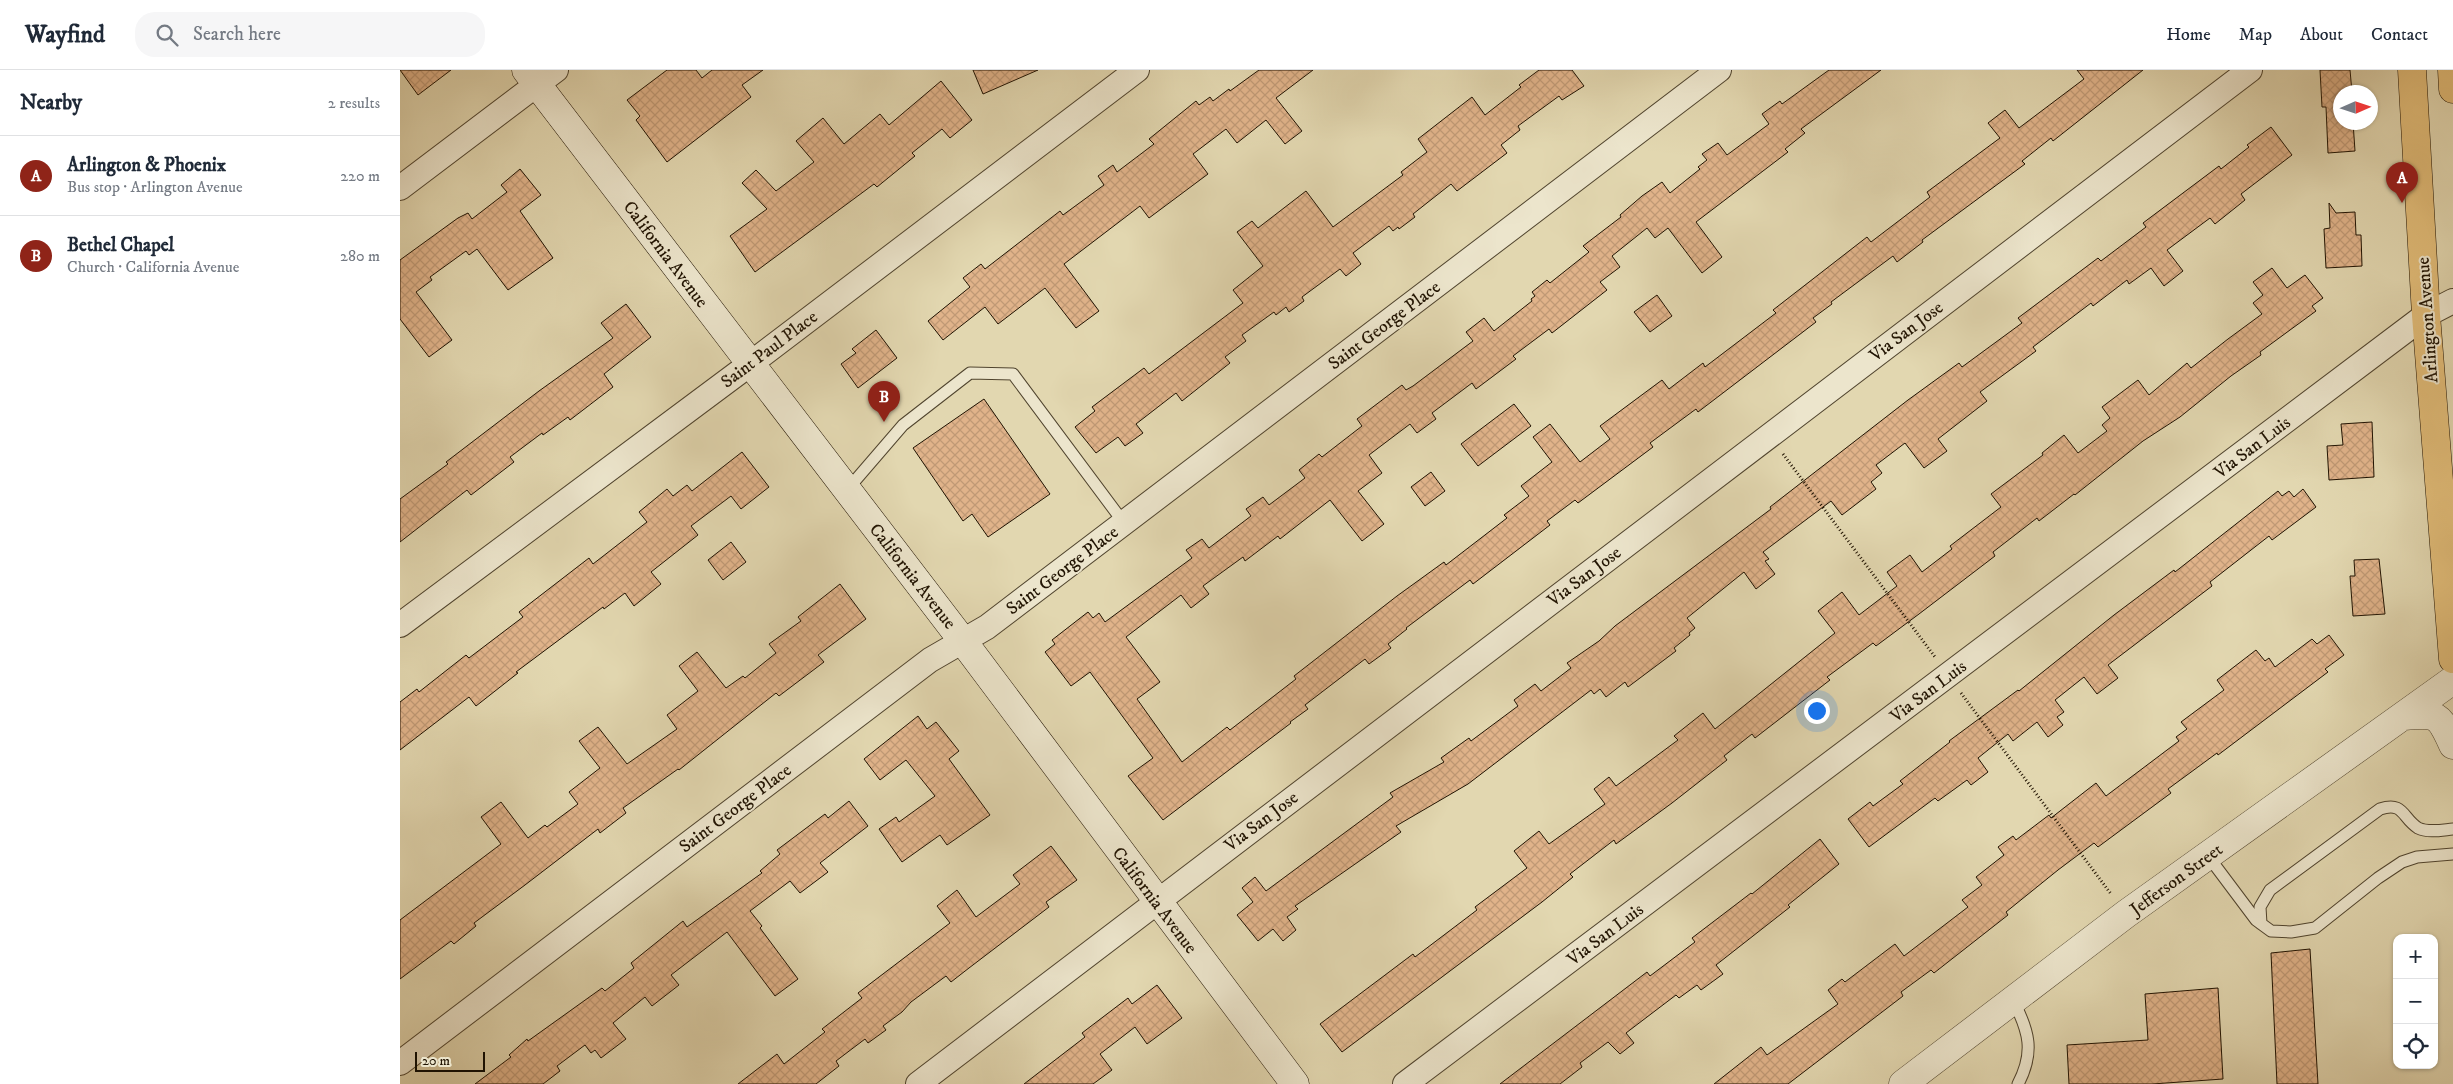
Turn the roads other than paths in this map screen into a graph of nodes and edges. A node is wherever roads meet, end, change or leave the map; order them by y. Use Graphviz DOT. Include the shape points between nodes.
graph roads {
  1 [pos="1137,70"];
  2 [pos="1719,70"];
  3 [pos="2250,70"];
  4 [pos="2412,70"];
  5 [pos="2452,70"];
  6 [pos="540,75"];
  7 [pos="2453,89"];
  8 [pos="400,188"];
  9 [pos="2453,301"];
  10 [pos="2426,315"];
  11 [pos="750,364"];
  12 [pos="847,490"];
  13 [pos="1124,522"];
  14 [pos="400,625"];
  15 [pos="962,640"];
  16 [pos="2453,659"];
  17 [pos="2453,680"];
  18 [pos="2404,716"];
  19 [pos="2453,745"];
  20 [pos="2453,829"];
  21 [pos="2453,854"];
  22 [pos="2208,856"];
  23 [pos="1156,901"];
  24 [pos="2261,924"];
  25 [pos="2013,1000"];
  26 [pos="400,1063"];
  27 [pos="918,1084"];
  28 [pos="1295,1084"];
  29 [pos="1405,1084"];
  30 [pos="1903,1084"];
  31 [pos="2018,1084"];
  1 -- 11 [label="street, Saint Paul Place"];
  2 -- 13 [label="street, Saint George Place"];
  3 -- 23 [label="street, Via San Jose"];
  4 -- 10 [label="main road, Arlington Avenue"];
  5 -- 7 [label="main road"];
  6 -- 8 [label="street"];
  6 -- 11 [label="main road, California Avenue"];
  9 -- 10 [label="street, Via San Luis"];
  10 -- 16 [label="main road, Arlington Avenue"];
  10 -- 29 [label="street, Via San Luis"];
  11 -- 12 [label="main road, California Avenue"];
  11 -- 14 [label="street, Saint Paul Place"];
  12 -- 13 [label="lane" via="903,425 970,373 1013,374"];
  12 -- 15 [label="main road, California Avenue"];
  13 -- 15 [label="street, Saint George Place" via="987,627"];
  15 -- 23 [label="main road, California Avenue"];
  15 -- 26 [label="street, Saint George Place" via="922,666"];
  17 -- 18 [label="main road, Jefferson Street"];
  18 -- 19 [label="main road" via="2434,716 2443,722"];
  18 -- 22 [label="main road, Jefferson Street"];
  20 -- 24 [label="lane" via="2425,830 2414,825 2393,806 2380,809 2270,890 2260,907"];
  21 -- 24 [label="lane" via="2417,857 2402,862 2315,928 2271,931"];
  22 -- 24 [label="lane"];
  22 -- 25 [label="main road, Jefferson Street"];
  23 -- 27 [label="street, Via San Jose"];
  23 -- 28 [label="main road, California Avenue"];
  25 -- 30 [label="main road, Jefferson Street"];
  25 -- 31 [label="lane" via="2029,1045 2028,1067"];
}
